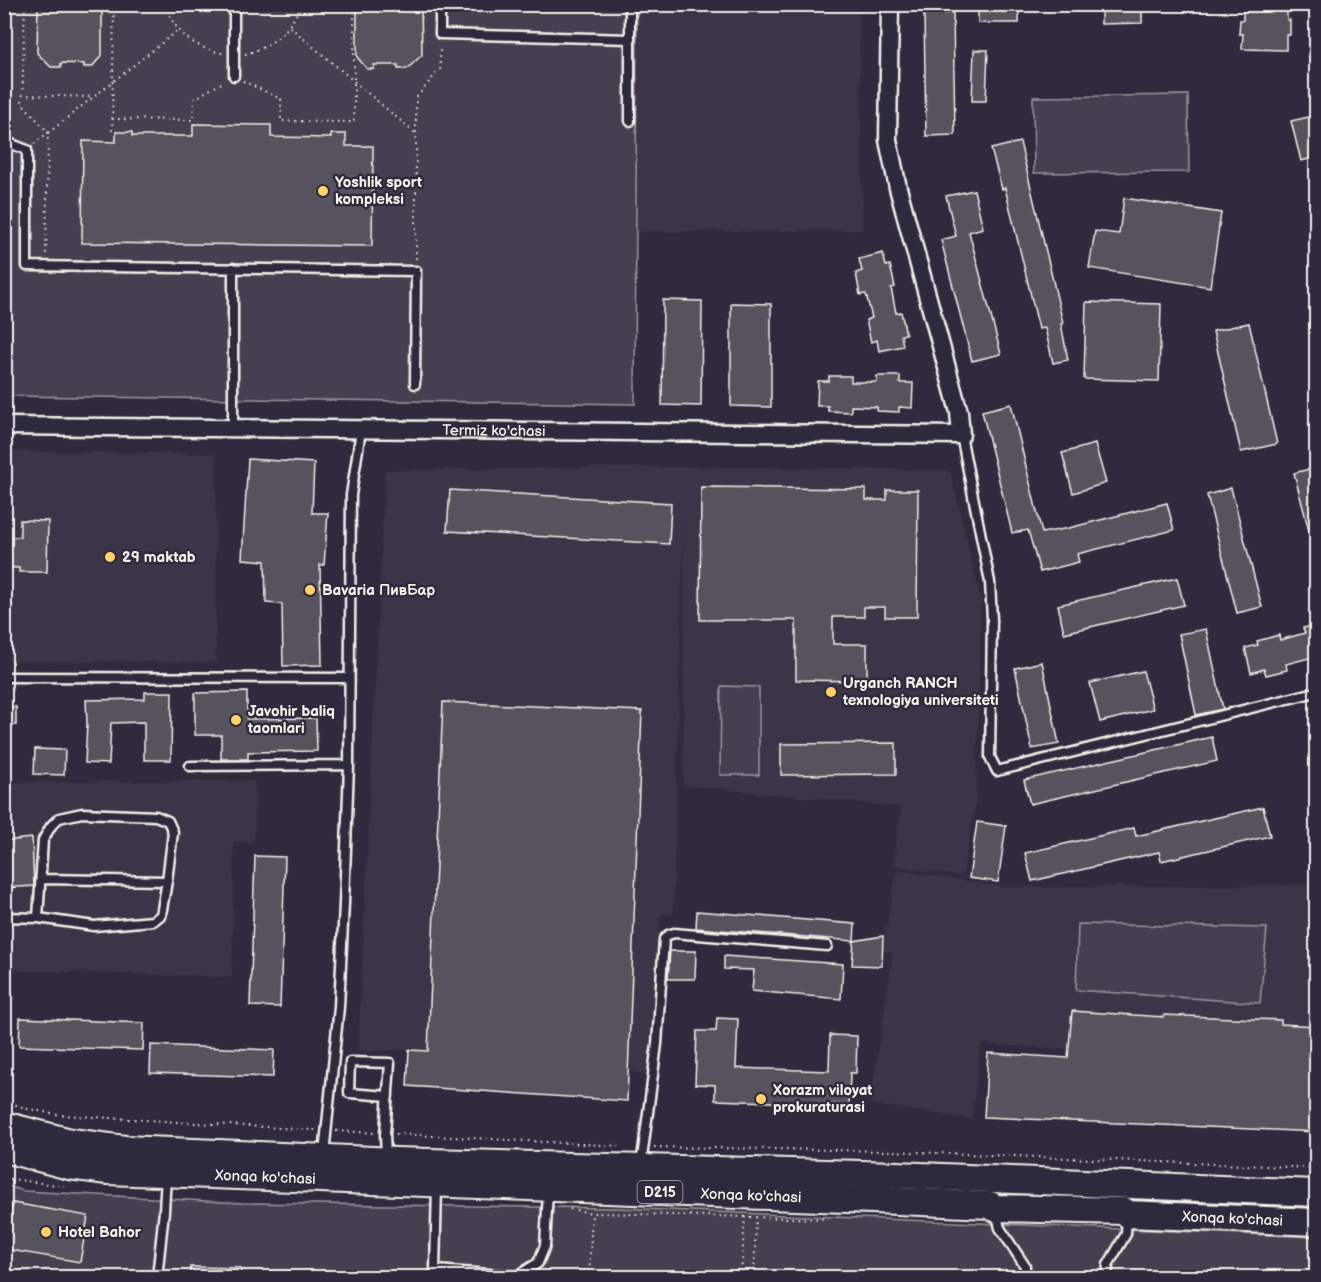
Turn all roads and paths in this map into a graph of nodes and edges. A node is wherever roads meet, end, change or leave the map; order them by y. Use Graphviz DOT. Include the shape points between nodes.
graph roads {
  1 [pos="25,4"];
  2 [pos="114,4"];
  3 [pos="234,4"];
  4 [pos="354,4"];
  5 [pos="440,4"];
  6 [pos="630,4"];
  7 [pos="890,4"];
  8 [pos="289,27"];
  9 [pos="177,31"];
  10 [pos="440,34"];
  11 [pos="630,39"];
  12 [pos="234,76"];
  13 [pos="112,82"];
  14 [pos="354,82"];
  15 [pos="22,95"];
  16 [pos="93,96"];
  17 [pos="112,119"];
  18 [pos="630,121"];
  19 [pos="112,131"];
  20 [pos="48,132"];
  21 [pos="416,134"];
  22 [pos="4,141"];
  23 [pos="27,150"];
  24 [pos="45,265"];
  25 [pos="233,268"];
  26 [pos="416,271"];
  27 [pos="415,384"];
  28 [pos="4,426"];
  29 [pos="233,429"];
  30 [pos="361,430"];
  31 [pos="961,435"];
  32 [pos="4,677"];
  33 [pos="349,678"];
  34 [pos="1317,692"];
  35 [pos="190,765"];
  36 [pos="349,765"];
  37 [pos="41,879"];
  38 [pos="167,881"];
  39 [pos="4,917"];
  40 [pos="38,918"];
  41 [pos="827,946"];
  42 [pos="388,1095"];
  43 [pos="4,1101"];
  44 [pos="4,1125"];
  45 [pos="327,1131"];
  46 [pos="385,1134"];
  47 [pos="4,1149"];
  48 [pos="642,1157"];
  49 [pos="324,1158"];
  50 [pos="392,1168"];
  51 [pos="1317,1168"];
  52 [pos="166,1174"];
  53 [pos="897,1175"];
  54 [pos="437,1184"];
  55 [pos="548,1188"];
  56 [pos="1317,1193"];
  57 [pos="898,1201"];
  58 [pos="995,1208"];
  59 [pos="592,1212"];
  60 [pos="1127,1214"];
  61 [pos="745,1216"];
  62 [pos="756,1217"];
  63 [pos="1317,1222"];
  64 [pos="157,1278"];
  65 [pos="589,1278"];
  66 [pos="741,1278"];
  67 [pos="754,1278"];
  68 [pos="1025,1278"];
  69 [pos="1107,1278"];
  1 -- 15 [label="path"];
  2 -- 13 [label="path"];
  3 -- 12 [label="lane"];
  4 -- 14 [label="path"];
  5 -- 10 [label="lane"];
  6 -- 11 [label="lane"];
  7 -- 31 [label="street" via="888,140 959,412"];
  8 -- 14 [label="path"];
  9 -- 13 [label="path"];
  10 -- 11 [label="lane"];
  10 -- 21 [label="path" via="440,69 416,98"];
  11 -- 18 [label="lane"];
  12 -- 14 [label="path" via="281,99 281,121 354,122"];
  12 -- 17 [label="path" via="194,99 193,120"];
  13 -- 16 [label="path"];
  13 -- 17 [label="path"];
  14 -- 21 [label="path"];
  15 -- 16 [label="path"];
  15 -- 20 [label="path" via="22,103"];
  16 -- 20 [label="path"];
  17 -- 19 [label="path"];
  20 -- 23 [label="path"];
  20 -- 24 [label="path"];
  21 -- 26 [label="path"];
  22 -- 23 [label="lane"];
  23 -- 24 [label="lane" via="27,266"];
  24 -- 25 [label="lane"];
  25 -- 26 [label="lane"];
  25 -- 29 [label="lane"];
  26 -- 27 [label="lane"];
  28 -- 29 [label="street, Termiz ko'chasi"];
  29 -- 30 [label="street, Termiz ko'chasi"];
  30 -- 31 [label="street, Termiz ko'chasi"];
  30 -- 33 [label="lane" via="351,495"];
  31 -- 34 [label="lane" via="990,582 990,757 997,771"];
  32 -- 33 [label="lane"];
  33 -- 36 [label="lane"];
  35 -- 36 [label="lane"];
  36 -- 45 [label="lane" via="339,1007"];
  37 -- 38 [label="lane"];
  37 -- 38 [label="lane" via="43,840 51,826 59,818 82,813 156,816 168,821 173,832"];
  37 -- 40 [label="lane"];
  38 -- 40 [label="lane" via="161,915 153,921 94,926"];
  39 -- 40 [label="lane"];
  41 -- 48 [label="lane" via="674,933 664,939 657,1044"];
  42 -- 42 [label="lane" via="390,1063 350,1062 349,1094"];
  42 -- 46 [label="lane"];
  43 -- 45 [label="path" via="61,1115"];
  44 -- 49 [label="main road, Xonqa ko'chasi / D215" via="71,1142 125,1149"];
  45 -- 46 [label="path"];
  45 -- 49 [label="lane"];
  46 -- 48 [label="path"];
  46 -- 50 [label="lane"];
  47 -- 52 [label="main road, Xonqa ko'chasi / D215" via="69,1166"];
  48 -- 50 [label="main road, Xonqa ko'chasi / D215"];
  48 -- 51 [label="path" via="890,1152"];
  48 -- 53 [label="main road, Xonqa ko'chasi / D215"];
  49 -- 50 [label="main road, Xonqa ko'chasi / D215"];
  50 -- 52 [label="main road, Xonqa ko'chasi / D215"];
  50 -- 54 [label="main road, Xonqa ko'chasi / D215"];
  52 -- 64 [label="lane"];
  53 -- 56 [label="main road, Xonqa ko'chasi / D215"];
  53 -- 57 [label="main road"];
  54 -- 55 [label="main road, Xonqa ko'chasi / D215"];
  54 -- 55 [label="lane" via="435,1270 517,1276 538,1263 545,1246"];
  55 -- 57 [label="main road, Xonqa ko'chasi / D215"];
  57 -- 58 [label="main road, Xonqa ko'chasi / D215"];
  58 -- 60 [label="main road, Xonqa ko'chasi / D215" via="1124,1210"];
  58 -- 68 [label="lane" via="1000,1228 1025,1266"];
  59 -- 65 [label="path"];
  60 -- 63 [label="main road, Xonqa ko'chasi / D215"];
  60 -- 69 [label="lane" via="1126,1233 1108,1265"];
  61 -- 66 [label="path"];
  62 -- 67 [label="path"];
}
